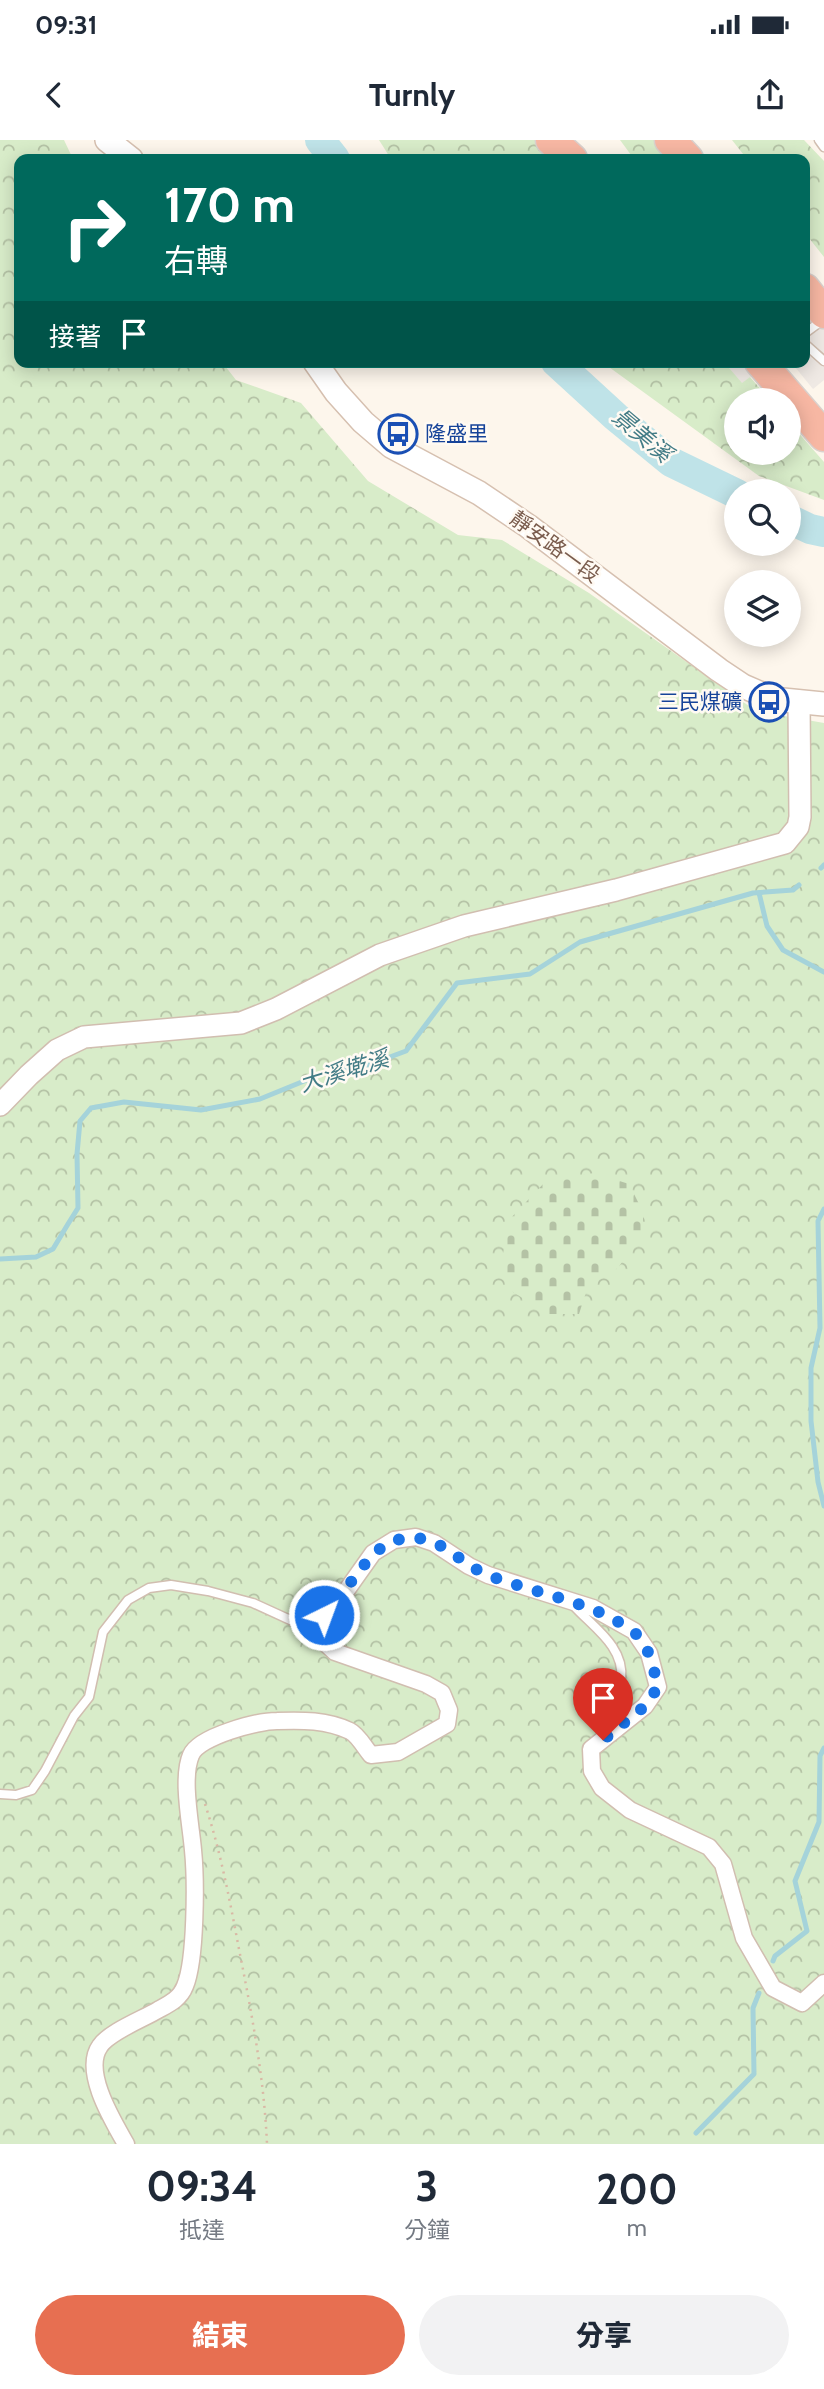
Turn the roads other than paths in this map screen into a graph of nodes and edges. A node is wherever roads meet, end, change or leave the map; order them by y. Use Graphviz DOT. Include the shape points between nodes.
graph roads {
  1 [pos="107,140"];
  2 [pos="551,140"];
  3 [pos="571,140"];
  4 [pos="670,140"];
  5 [pos="690,140"];
  6 [pos="818,140"];
  7 [pos="824,147"];
  8 [pos="125,154"];
  9 [pos="566,154"];
  10 [pos="583,154"];
  11 [pos="683,154"];
  12 [pos="701,154"];
  13 [pos="810,295"];
  14 [pos="824,313"];
  15 [pos="810,349"];
  16 [pos="824,362"];
  17 [pos="319,368"];
  18 [pos="765,368"];
  19 [pos="824,436"];
  20 [pos="812,703"];
  21 [pos="0,1105"];
  22 [pos="570,1601"];
  23 [pos="310,1629"];
  24 [pos="601,1689"];
  25 [pos="0,1794"];
  26 [pos="824,1983"];
  27 [pos="126,2144"];
  1 -- 8 [label="main road"];
  2 -- 9 [label="highway"];
  3 -- 10 [label="highway"];
  4 -- 11 [label="highway"];
  5 -- 12 [label="highway"];
  6 -- 7 [label="lane"];
  13 -- 14 [label="highway"];
  15 -- 16 [label="lane"];
  17 -- 20 [label="main road, 靜安路一段" via="362,422 391,446 480,493 743,686 773,699"];
  18 -- 19 [label="highway"];
  20 -- 21 [label="street" via="800,817 785,844 464,926 380,955 241,1023 84,1037 57,1050"];
  22 -- 23 [label="street" via="488,1575 416,1537 394,1540 373,1553 339,1601"];
  22 -- 24 [label="lane" via="619,1657 621,1679 609,1690"];
  22 -- 26 [label="street" via="634,1631 649,1653 658,1687 645,1706 591,1749 592,1770 602,1788 630,1810 709,1847 723,1864 744,1938 774,1989 802,2003"];
  23 -- 25 [label="lane" via="253,1603 208,1591 171,1585 149,1588 128,1600 103,1632 89,1697 32,1790"];
  23 -- 27 [label="street" via="335,1652 442,1693 449,1710 447,1724 398,1752 371,1755 352,1732 313,1720 271,1721 225,1732 197,1747 191,1755 187,1784 194,1892 186,1986 177,2000 110,2036 98,2047 95,2063 108,2111"];
}
